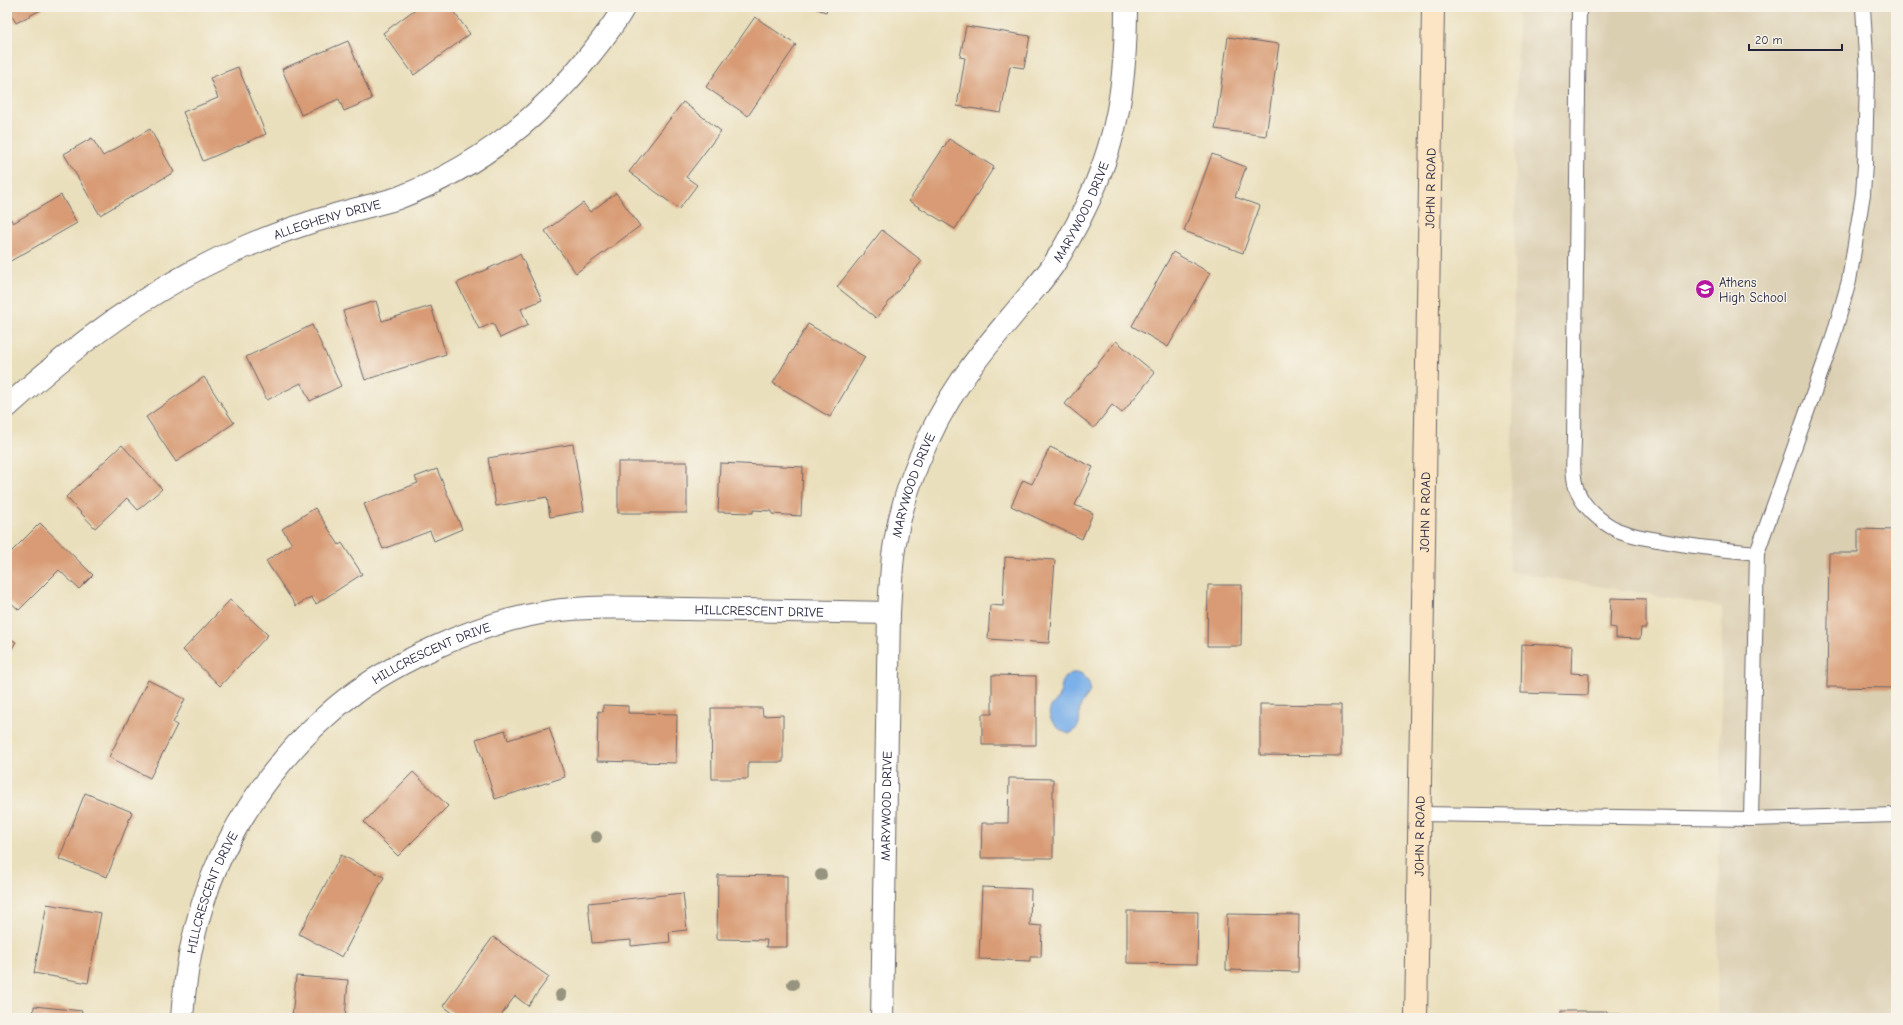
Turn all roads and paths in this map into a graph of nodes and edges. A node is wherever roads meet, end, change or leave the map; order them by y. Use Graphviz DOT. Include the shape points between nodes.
graph roads {
  1 [pos="624,7"];
  2 [pos="1126,7"];
  3 [pos="1433,7"];
  4 [pos="1579,7"];
  5 [pos="1863,7"];
  6 [pos="7,407"];
  7 [pos="1758,553"];
  8 [pos="889,613"];
  9 [pos="1420,814"];
  10 [pos="1896,815"];
  11 [pos="1751,819"];
  12 [pos="182,1018"];
  13 [pos="882,1018"];
  14 [pos="1416,1018"];
  1 -- 6 [label="street, ALLEGHENY DRIVE" via="605,37 547,104 494,148 431,185 286,231 246,246 180,279 106,326 56,363"];
  2 -- 8 [label="street, MARYWOOD DRIVE" via="1125,49 1118,110 1101,170 1083,211 1053,266 962,379 924,448 900,519 893,556"];
  3 -- 9 [label="main road, JOHN R ROAD"];
  4 -- 7 [label="lane" via="1574,438 1576,489 1600,519 1617,530 1688,546"];
  5 -- 7 [label="lane" via="1867,73 1865,165 1849,281 1830,348"];
  7 -- 11 [label="lane"];
  8 -- 12 [label="street, HILLCRESCENT DRIVE" via="618,608 550,612 523,617 466,634 397,666 356,692 304,738 279,765 237,829 220,860 202,908 188,961"];
  8 -- 13 [label="street, MARYWOOD DRIVE"];
  9 -- 11 [label="lane"];
  9 -- 14 [label="main road, JOHN R ROAD"];
  10 -- 11 [label="lane"];
}
